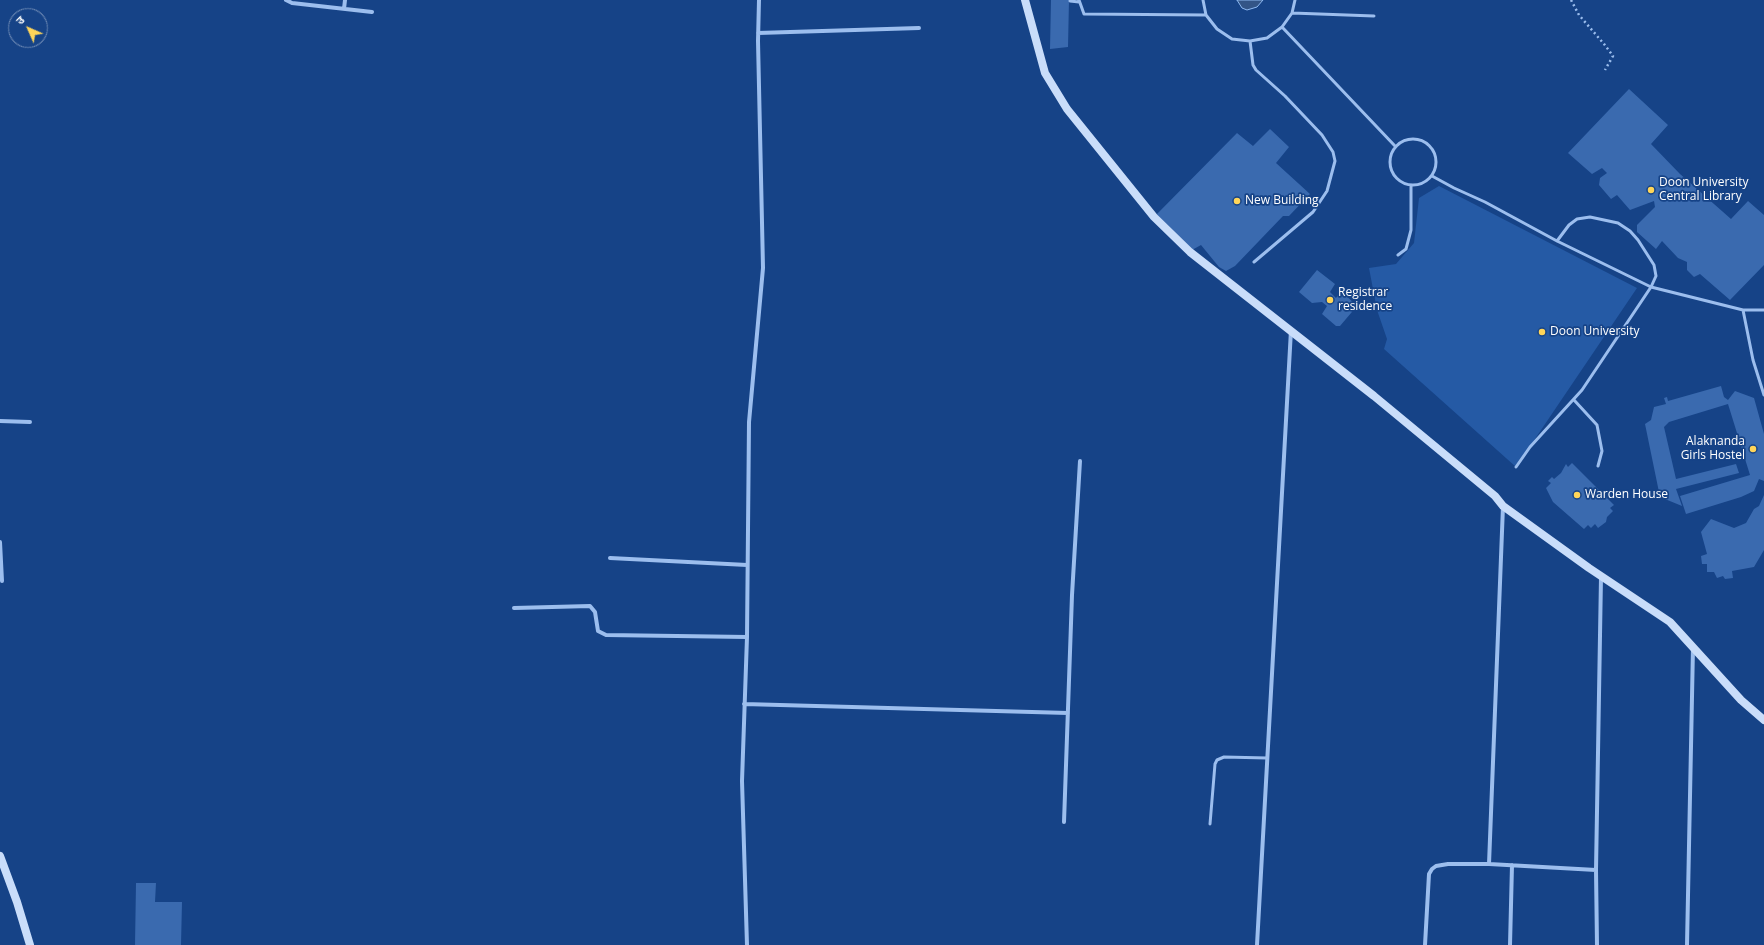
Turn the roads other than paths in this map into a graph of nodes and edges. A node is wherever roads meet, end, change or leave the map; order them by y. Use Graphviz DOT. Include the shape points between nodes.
graph roads {
  1 [pos="286,0"];
  2 [pos="345,0"];
  3 [pos="759,0"];
  4 [pos="1025,0"];
  5 [pos="1203,0"];
  6 [pos="1295,0"];
  7 [pos="1070,1"];
  8 [pos="1079,1"];
  9 [pos="344,9"];
  10 [pos="372,12"];
  11 [pos="1292,13"];
  12 [pos="1206,15"];
  13 [pos="1374,16"];
  14 [pos="1282,27"];
  15 [pos="919,28"];
  16 [pos="758,33"];
  17 [pos="1250,41"];
  18 [pos="1395,146"];
  19 [pos="1432,176"];
  20 [pos="1412,185"];
  21 [pos="1557,242"];
  22 [pos="1398,255"];
  23 [pos="1254,262"];
  24 [pos="1651,287"];
  25 [pos="1744,310"];
  26 [pos="1764,310"];
  27 [pos="1291,330"];
  28 [pos="1764,396"];
  29 [pos="1574,400"];
  30 [pos="0,421"];
  31 [pos="30,422"];
  32 [pos="1080,461"];
  33 [pos="1598,466"];
  34 [pos="1516,467"];
  35 [pos="1504,506"];
  36 [pos="0,542"];
  37 [pos="610,558"];
  38 [pos="747,565"];
  39 [pos="1601,576"];
  40 [pos="2,581"];
  41 [pos="514,608"];
  42 [pos="747,637"];
  43 [pos="1693,645"];
  44 [pos="744,704"];
  45 [pos="1068,713"];
  46 [pos="1764,720"];
  47 [pos="1267,758"];
  48 [pos="1064,822"];
  49 [pos="1210,824"];
  50 [pos="0,858"];
  51 [pos="1489,864"];
  52 [pos="1512,865"];
  53 [pos="1596,870"];
  54 [pos="30,945"];
  55 [pos="747,945"];
  56 [pos="1257,945"];
  57 [pos="1425,945"];
  58 [pos="1510,945"];
  59 [pos="1597,945"];
  60 [pos="1687,945"];
  1 -- 9 [label="street" via="292,3"];
  2 -- 9 [label="street"];
  3 -- 16 [label="street"];
  4 -- 27 [label="main road" via="1045,73 1067,109 1154,217 1190,252"];
  5 -- 12 [label="lane"];
  6 -- 11 [label="lane"];
  7 -- 8 [label="lane"];
  8 -- 12 [label="lane" via="1084,14"];
  9 -- 10 [label="street"];
  11 -- 13 [label="lane"];
  11 -- 14 [label="lane"];
  12 -- 17 [label="lane" via="1217,29 1232,38"];
  14 -- 17 [label="lane" via="1267,38"];
  14 -- 18 [label="lane"];
  15 -- 16 [label="street"];
  16 -- 38 [label="street" via="763,268 749,422"];
  17 -- 23 [label="lane" via="1256,70 1322,135 1333,152 1335,162 1327,191 1313,212"];
  18 -- 19 [label="lane" via="1409,138 1425,141 1435,153 1436,161"];
  18 -- 20 [label="lane" via="1391,152 1390,167 1398,180"];
  19 -- 20 [label="lane" via="1426,181"];
  19 -- 21 [label="lane"];
  20 -- 22 [label="lane" via="1411,230 1406,249"];
  21 -- 24 [label="lane"];
  21 -- 24 [label="lane" via="1569,224 1577,219 1590,216 1618,223 1630,231 1654,265 1656,276"];
  24 -- 25 [label="lane"];
  24 -- 29 [label="lane"];
  25 -- 26 [label="lane"];
  25 -- 28 [label="lane" via="1753,360"];
  27 -- 35 [label="main road"];
  27 -- 47 [label="street"];
  29 -- 33 [label="lane" via="1597,425 1602,451"];
  29 -- 34 [label="lane" via="1530,447"];
  30 -- 31 [label="street"];
  32 -- 45 [label="street"];
  35 -- 39 [label="main road"];
  35 -- 51 [label="street"];
  36 -- 40 [label="street"];
  37 -- 38 [label="street"];
  38 -- 42 [label="street"];
  39 -- 43 [label="main road" via="1670,622"];
  39 -- 53 [label="street"];
  41 -- 42 [label="street" via="590,606 595,612 598,631 606,635"];
  42 -- 44 [label="street"];
  43 -- 46 [label="main road" via="1741,700"];
  43 -- 60 [label="street"];
  44 -- 45 [label="street"];
  44 -- 55 [label="street" via="742,781"];
  45 -- 48 [label="street"];
  47 -- 49 [label="lane" via="1224,757 1217,760"];
  47 -- 56 [label="street"];
  50 -- 54 [label="main road"];
  51 -- 52 [label="street"];
  51 -- 57 [label="street" via="1448,864 1432,869 1429,874"];
  52 -- 53 [label="street"];
  52 -- 58 [label="street"];
  53 -- 59 [label="street"];
}
